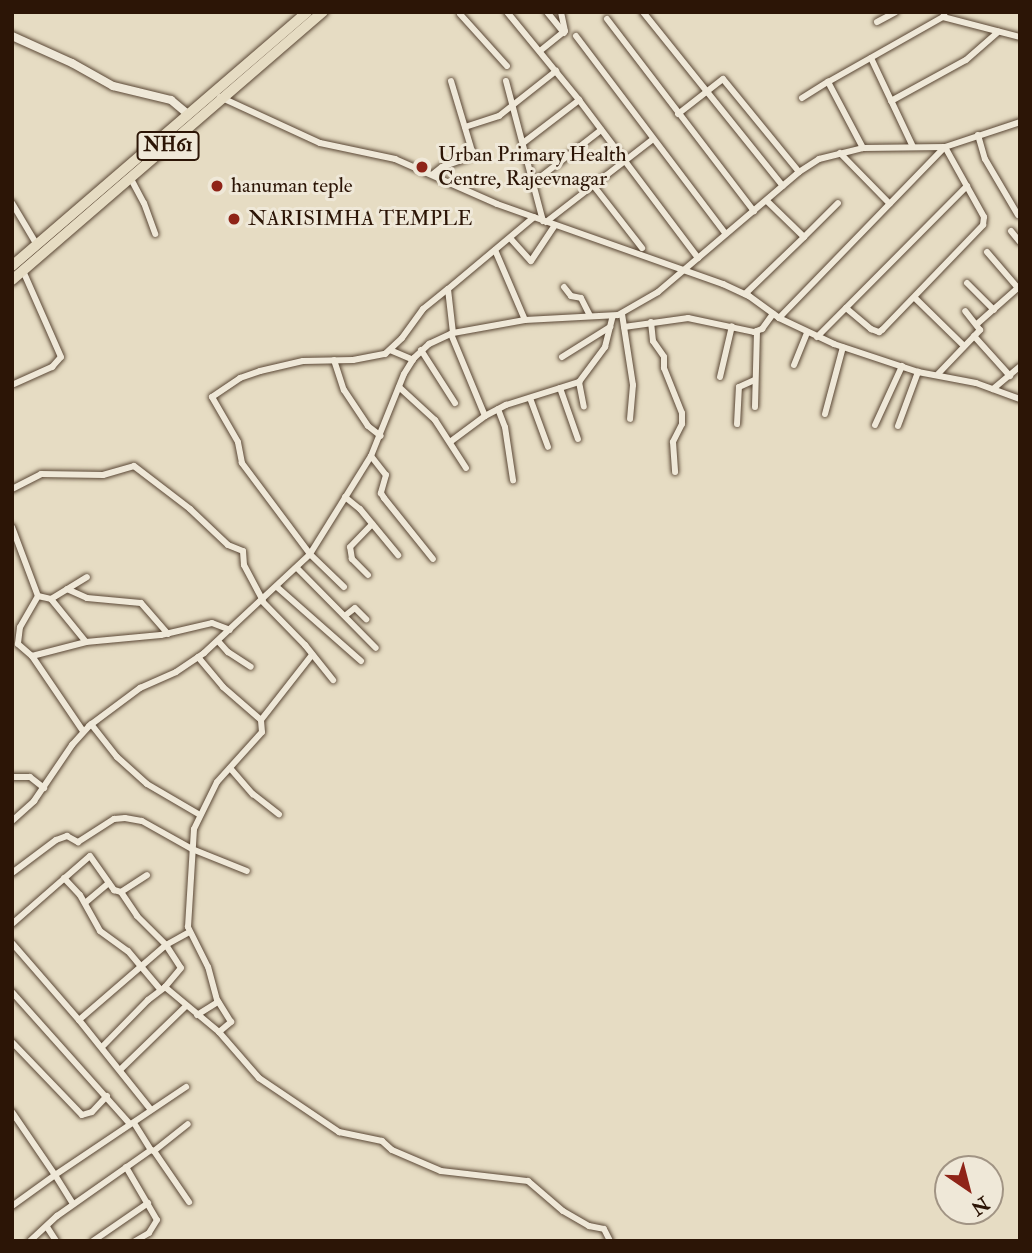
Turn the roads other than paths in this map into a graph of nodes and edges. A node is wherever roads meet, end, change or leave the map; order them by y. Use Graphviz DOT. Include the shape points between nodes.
graph roads {
  1 [pos="307,12"];
  2 [pos="323,12"];
  3 [pos="507,12"];
  4 [pos="547,12"];
  5 [pos="561,12"];
  6 [pos="643,12"];
  7 [pos="896,12"];
  8 [pos="460,13"];
  9 [pos="944,15"];
  10 [pos="607,19"];
  11 [pos="877,22"];
  12 [pos="998,32"];
  13 [pos="564,33"];
  14 [pos="12,36"];
  15 [pos="576,36"];
  16 [pos="1020,37"];
  17 [pos="540,51"];
  18 [pos="871,58"];
  19 [pos="507,66"];
  20 [pos="556,71"];
  21 [pos="452,81"];
  22 [pos="506,81"];
  23 [pos="828,82"];
  24 [pos="708,91"];
  25 [pos="218,96"];
  26 [pos="802,98"];
  27 [pos="579,100"];
  28 [pos="891,101"];
  29 [pos="512,104"];
  30 [pos="189,114"];
  31 [pos="678,114"];
  32 [pos="1020,122"];
  33 [pos="465,127"];
  34 [pos="601,130"];
  35 [pos="978,135"];
  36 [pos="653,139"];
  37 [pos="523,143"];
  38 [pos="912,147"];
  39 [pos="945,147"];
  40 [pos="863,148"];
  41 [pos="840,153"];
  42 [pos="624,162"];
  43 [pos="799,172"];
  44 [pos="433,174"];
  45 [pos="131,178"];
  46 [pos="534,182"];
  47 [pos="593,185"];
  48 [pos="783,186"];
  49 [pos="967,186"];
  50 [pos="767,201"];
  51 [pos="12,203"];
  52 [pos="838,203"];
  53 [pos="890,204"];
  54 [pos="754,211"];
  55 [pos="1018,215"];
  56 [pos="534,218"];
  57 [pos="545,221"];
  58 [pos="555,225"];
  59 [pos="1010,231"];
  60 [pos="155,234"];
  61 [pos="726,234"];
  62 [pos="804,237"];
  63 [pos="510,238"];
  64 [pos="1020,242"];
  65 [pos="37,245"];
  66 [pos="642,248"];
  67 [pos="495,250"];
  68 [pos="987,252"];
  69 [pos="698,258"];
  70 [pos="18,268"];
  71 [pos="684,269"];
  72 [pos="12,280"];
  73 [pos="967,283"];
  74 [pos="564,287"];
  75 [pos="1019,288"];
  76 [pos="448,289"];
  77 [pos="745,294"];
  78 [pos="915,298"];
  79 [pos="846,308"];
  80 [pos="994,310"];
  81 [pos="965,312"];
  82 [pos="622,314"];
  83 [pos="590,316"];
  84 [pos="613,316"];
  85 [pos="776,316"];
  86 [pos="525,320"];
  87 [pos="651,322"];
  88 [pos="977,324"];
  89 [pos="732,326"];
  90 [pos="610,327"];
  91 [pos="624,327"];
  92 [pos="757,331"];
  93 [pos="807,332"];
  94 [pos="452,333"];
  95 [pos="974,336"];
  96 [pos="817,337"];
  97 [pos="963,345"];
  98 [pos="843,346"];
  99 [pos="390,350"];
  100 [pos="421,350"];
  101 [pos="562,356"];
  102 [pos="334,360"];
  103 [pos="413,360"];
  104 [pos="794,365"];
  105 [pos="902,366"];
  106 [pos="1020,366"];
  107 [pos="918,372"];
  108 [pos="937,374"];
  109 [pos="1010,376"];
  110 [pos="720,377"];
  111 [pos="755,380"];
  112 [pos="579,382"];
  113 [pos="14,384"];
  114 [pos="399,387"];
  115 [pos="560,388"];
  116 [pos="993,389"];
  117 [pos="530,398"];
  118 [pos="1020,399"];
  119 [pos="455,404"];
  120 [pos="584,407"];
  121 [pos="755,407"];
  122 [pos="498,409"];
  123 [pos="825,414"];
  124 [pos="485,416"];
  125 [pos="629,419"];
  126 [pos="737,424"];
  127 [pos="875,425"];
  128 [pos="898,426"];
  129 [pos="381,436"];
  130 [pos="578,439"];
  131 [pos="450,442"];
  132 [pos="548,447"];
  133 [pos="371,456"];
  134 [pos="466,468"];
  135 [pos="674,472"];
  136 [pos="513,480"];
  137 [pos="12,489"];
  138 [pos="345,497"];
  139 [pos="372,524"];
  140 [pos="12,527"];
  141 [pos="20,548"];
  142 [pos="12,554"];
  143 [pos="310,554"];
  144 [pos="398,555"];
  145 [pos="433,559"];
  146 [pos="297,568"];
  147 [pos="368,575"];
  148 [pos="87,577"];
  149 [pos="277,587"];
  150 [pos="344,587"];
  151 [pos="67,589"];
  152 [pos="38,596"];
  153 [pos="51,599"];
  154 [pos="262,601"];
  155 [pos="346,615"];
  156 [pos="366,619"];
  157 [pos="230,629"];
  158 [pos="168,634"];
  159 [pos="218,641"];
  160 [pos="86,642"];
  161 [pos="20,647"];
  162 [pos="376,648"];
  163 [pos="12,651"];
  164 [pos="312,655"];
  165 [pos="32,656"];
  166 [pos="198,657"];
  167 [pos="361,661"];
  168 [pos="251,667"];
  169 [pos="333,680"];
  170 [pos="261,720"];
  171 [pos="92,724"];
  172 [pos="83,732"];
  173 [pos="230,768"];
  174 [pos="12,777"];
  175 [pos="44,788"];
  176 [pos="279,814"];
  177 [pos="200,815"];
  178 [pos="12,821"];
  179 [pos="192,849"];
  180 [pos="247,871"];
  181 [pos="12,873"];
  182 [pos="147,875"];
  183 [pos="64,878"];
  184 [pos="109,883"];
  185 [pos="121,892"];
  186 [pos="85,903"];
  187 [pos="12,924"];
  188 [pos="189,932"];
  189 [pos="12,943"];
  190 [pos="166,945"];
  191 [pos="139,966"];
  192 [pos="163,988"];
  193 [pos="12,992"];
  194 [pos="218,1002"];
  195 [pos="186,1006"];
  196 [pos="197,1015"];
  197 [pos="79,1020"];
  198 [pos="219,1032"];
  199 [pos="12,1042"];
  200 [pos="102,1046"];
  201 [pos="121,1069"];
  202 [pos="186,1087"];
  203 [pos="107,1096"];
  204 [pos="151,1110"];
  205 [pos="12,1112"];
  206 [pos="131,1123"];
  207 [pos="188,1124"];
  208 [pos="153,1150"];
  209 [pos="126,1167"];
  210 [pos="55,1175"];
  211 [pos="189,1202"];
  212 [pos="148,1203"];
  213 [pos="73,1204"];
  214 [pos="12,1206"];
  215 [pos="47,1227"];
  216 [pos="30,1241"];
  217 [pos="56,1241"];
  218 [pos="93,1241"];
  219 [pos="135,1241"];
  220 [pos="610,1241"];
  1 -- 25 [label="highway, NH61"];
  2 -- 25 [label="highway, NH61"];
  3 -- 17 [label="street"];
  4 -- 13 [label="street"];
  5 -- 13 [label="street"];
  6 -- 24 [label="street"];
  7 -- 11 [label="street"];
  8 -- 19 [label="street"];
  9 -- 12 [label="street"];
  9 -- 18 [label="street"];
  10 -- 31 [label="street"];
  12 -- 16 [label="street"];
  12 -- 28 [label="street" via="966,60"];
  13 -- 17 [label="street"];
  14 -- 30 [label="street" via="113,86 171,100"];
  15 -- 36 [label="street"];
  17 -- 20 [label="street"];
  18 -- 23 [label="street"];
  18 -- 28 [label="street"];
  20 -- 27 [label="street"];
  20 -- 29 [label="street"];
  21 -- 33 [label="street"];
  22 -- 29 [label="street"];
  23 -- 26 [label="street"];
  23 -- 40 [label="street"];
  24 -- 31 [label="street"];
  24 -- 43 [label="street" via="724,79"];
  24 -- 48 [label="street"];
  25 -- 30 [label="highway, NH61"];
  25 -- 44 [label="street" via="320,142 395,159"];
  25 -- 45 [label="highway, NH61"];
  27 -- 34 [label="street"];
  27 -- 37 [label="street"];
  28 -- 38 [label="street"];
  29 -- 33 [label="street" via="493,119"];
  29 -- 37 [label="street"];
  30 -- 65 [label="highway, NH61"];
  31 -- 54 [label="street"];
  32 -- 35 [label="street"];
  33 -- 44 [label="street" via="471,156"];
  34 -- 42 [label="street"];
  34 -- 46 [label="street"];
  35 -- 39 [label="street"];
  35 -- 55 [label="street" via="985,159"];
  36 -- 42 [label="street"];
  36 -- 61 [label="street"];
  37 -- 46 [label="street"];
  38 -- 39 [label="street"];
  38 -- 40 [label="street"];
  39 -- 49 [label="street"];
  39 -- 53 [label="street"];
  40 -- 41 [label="street"];
  41 -- 43 [label="street"];
  41 -- 53 [label="street"];
  42 -- 47 [label="street"];
  42 -- 69 [label="street"];
  43 -- 48 [label="street"];
  44 -- 56 [label="street"];
  45 -- 60 [label="street"];
  45 -- 70 [label="highway, NH61"];
  46 -- 57 [label="street"];
  47 -- 57 [label="street"];
  47 -- 66 [label="street"];
  48 -- 50 [label="street"];
  49 -- 78 [label="street" via="985,221"];
  49 -- 79 [label="street"];
  50 -- 54 [label="street"];
  50 -- 62 [label="street"];
  51 -- 65 [label="street"];
  52 -- 62 [label="street"];
  53 -- 85 [label="street"];
  54 -- 61 [label="street"];
  56 -- 57 [label="street"];
  56 -- 63 [label="street"];
  57 -- 58 [label="street"];
  58 -- 63 [label="street" via="531,261"];
  58 -- 71 [label="street"];
  59 -- 64 [label="street"];
  61 -- 69 [label="street"];
  62 -- 77 [label="street"];
  63 -- 67 [label="street"];
  65 -- 70 [label="highway, NH61"];
  67 -- 76 [label="street"];
  67 -- 86 [label="street"];
  68 -- 75 [label="street"];
  69 -- 71 [label="street"];
  70 -- 72 [label="highway, NH61"];
  70 -- 113 [label="street" via="61,357 52,367"];
  71 -- 77 [label="street"];
  71 -- 82 [label="street"];
  73 -- 80 [label="street"];
  74 -- 83 [label="street" via="581,298"];
  75 -- 80 [label="street"];
  76 -- 94 [label="street"];
  76 -- 99 [label="street" via="423,309"];
  77 -- 85 [label="street"];
  78 -- 79 [label="street" via="879,332"];
  78 -- 97 [label="street"];
  79 -- 96 [label="street"];
  80 -- 88 [label="street"];
  81 -- 88 [label="street"];
  82 -- 84 [label="street"];
  82 -- 91 [label="street"];
  83 -- 84 [label="street"];
  83 -- 86 [label="street"];
  84 -- 90 [label="street"];
  85 -- 92 [label="street"];
  85 -- 93 [label="street"];
  86 -- 94 [label="street"];
  87 -- 89 [label="street" via="688,318"];
  87 -- 91 [label="street"];
  87 -- 135 [label="street" via="653,341 664,357 681,413 682,424 673,442"];
  88 -- 95 [label="street"];
  89 -- 92 [label="street"];
  89 -- 110 [label="street"];
  90 -- 101 [label="street"];
  90 -- 112 [label="street" via="605,347"];
  91 -- 125 [label="street" via="633,385"];
  92 -- 111 [label="street"];
  93 -- 96 [label="street"];
  93 -- 104 [label="street"];
  94 -- 100 [label="street"];
  94 -- 124 [label="street"];
  95 -- 97 [label="street"];
  95 -- 109 [label="street"];
  96 -- 98 [label="street"];
  97 -- 108 [label="street"];
  98 -- 105 [label="street"];
  98 -- 123 [label="street"];
  99 -- 102 [label="street" via="365,359"];
  99 -- 103 [label="street"];
  100 -- 103 [label="street"];
  100 -- 119 [label="street"];
  102 -- 129 [label="street" via="344,390 368,426"];
  102 -- 143 [label="street" via="303,361 260,371 212,397 238,442 242,463"];
  103 -- 114 [label="street"];
  105 -- 107 [label="street"];
  105 -- 127 [label="street"];
  106 -- 109 [label="street"];
  107 -- 108 [label="street"];
  107 -- 128 [label="street"];
  108 -- 116 [label="street"];
  109 -- 116 [label="street"];
  111 -- 121 [label="street"];
  111 -- 126 [label="street" via="739,387"];
  112 -- 115 [label="street"];
  112 -- 120 [label="street"];
  114 -- 129 [label="street"];
  114 -- 131 [label="street" via="426,410"];
  115 -- 117 [label="street"];
  115 -- 130 [label="street"];
  116 -- 118 [label="street"];
  117 -- 122 [label="street"];
  117 -- 132 [label="street"];
  122 -- 124 [label="street"];
  122 -- 136 [label="street"];
  124 -- 131 [label="street"];
  129 -- 133 [label="street"];
  131 -- 134 [label="street"];
  133 -- 138 [label="street"];
  133 -- 145 [label="street" via="386,475 384,498"];
  137 -- 154 [label="street" via="41,474 103,475 134,466 228,545 243,551 244,565"];
  138 -- 139 [label="street"];
  138 -- 143 [label="street"];
  139 -- 144 [label="street"];
  139 -- 147 [label="street" via="350,547 352,559"];
  140 -- 141 [label="street"];
  141 -- 142 [label="street"];
  141 -- 152 [label="street"];
  143 -- 146 [label="street"];
  143 -- 150 [label="street"];
  146 -- 149 [label="street"];
  146 -- 155 [label="street"];
  148 -- 151 [label="street"];
  149 -- 154 [label="street"];
  149 -- 167 [label="street"];
  151 -- 153 [label="street"];
  151 -- 158 [label="street" via="87,598 141,603"];
  152 -- 153 [label="street"];
  152 -- 161 [label="street" via="17,635"];
  153 -- 160 [label="street"];
  154 -- 157 [label="street"];
  154 -- 164 [label="street"];
  155 -- 156 [label="street" via="355,608"];
  155 -- 162 [label="street"];
  157 -- 158 [label="street" via="212,624"];
  157 -- 159 [label="street"];
  158 -- 160 [label="street"];
  159 -- 166 [label="street"];
  159 -- 168 [label="street"];
  160 -- 165 [label="street"];
  161 -- 163 [label="street"];
  161 -- 165 [label="street"];
  164 -- 169 [label="street"];
  164 -- 170 [label="street"];
  165 -- 172 [label="street"];
  166 -- 170 [label="street" via="223,687"];
  166 -- 171 [label="street" via="139,688"];
  170 -- 173 [label="street" via="262,733"];
  171 -- 172 [label="street"];
  171 -- 177 [label="street" via="146,784"];
  172 -- 175 [label="street"];
  173 -- 176 [label="street"];
  173 -- 177 [label="street"];
  174 -- 175 [label="street" via="30,777"];
  175 -- 178 [label="street"];
  177 -- 179 [label="street"];
  179 -- 180 [label="street"];
  179 -- 181 [label="street" via="142,821 118,818 78,842 67,836 56,840"];
  179 -- 188 [label="street"];
  182 -- 185 [label="street"];
  183 -- 184 [label="street" via="90,856"];
  183 -- 186 [label="street"];
  183 -- 187 [label="street"];
  184 -- 185 [label="street" via="115,892"];
  184 -- 186 [label="street"];
  185 -- 190 [label="street"];
  186 -- 191 [label="street" via="100,931 128,951"];
  188 -- 190 [label="street"];
  188 -- 194 [label="street" via="208,967"];
  189 -- 197 [label="street"];
  190 -- 191 [label="street"];
  190 -- 192 [label="street" via="181,968"];
  191 -- 192 [label="street"];
  191 -- 197 [label="street"];
  192 -- 195 [label="street"];
  192 -- 200 [label="street"];
  193 -- 203 [label="street"];
  194 -- 196 [label="street"];
  194 -- 198 [label="street" via="231,1022"];
  195 -- 196 [label="street"];
  195 -- 201 [label="street"];
  196 -- 198 [label="street"];
  197 -- 200 [label="street"];
  198 -- 220 [label="street" via="259,1077 339,1132 382,1141 441,1171 528,1181 563,1211 604,1229"];
  199 -- 203 [label="street" via="83,1116"];
  200 -- 201 [label="street"];
  201 -- 204 [label="street"];
  202 -- 204 [label="street"];
  203 -- 206 [label="street"];
  204 -- 206 [label="street"];
  205 -- 210 [label="street"];
  206 -- 208 [label="street"];
  206 -- 210 [label="street"];
  207 -- 208 [label="street"];
  208 -- 209 [label="street"];
  208 -- 211 [label="street"];
  209 -- 212 [label="street"];
  209 -- 213 [label="street"];
  210 -- 213 [label="street"];
  210 -- 214 [label="street"];
  212 -- 218 [label="street"];
  212 -- 219 [label="street" via="157,1223"];
  213 -- 215 [label="street"];
  215 -- 216 [label="street"];
  215 -- 217 [label="street"];
}
